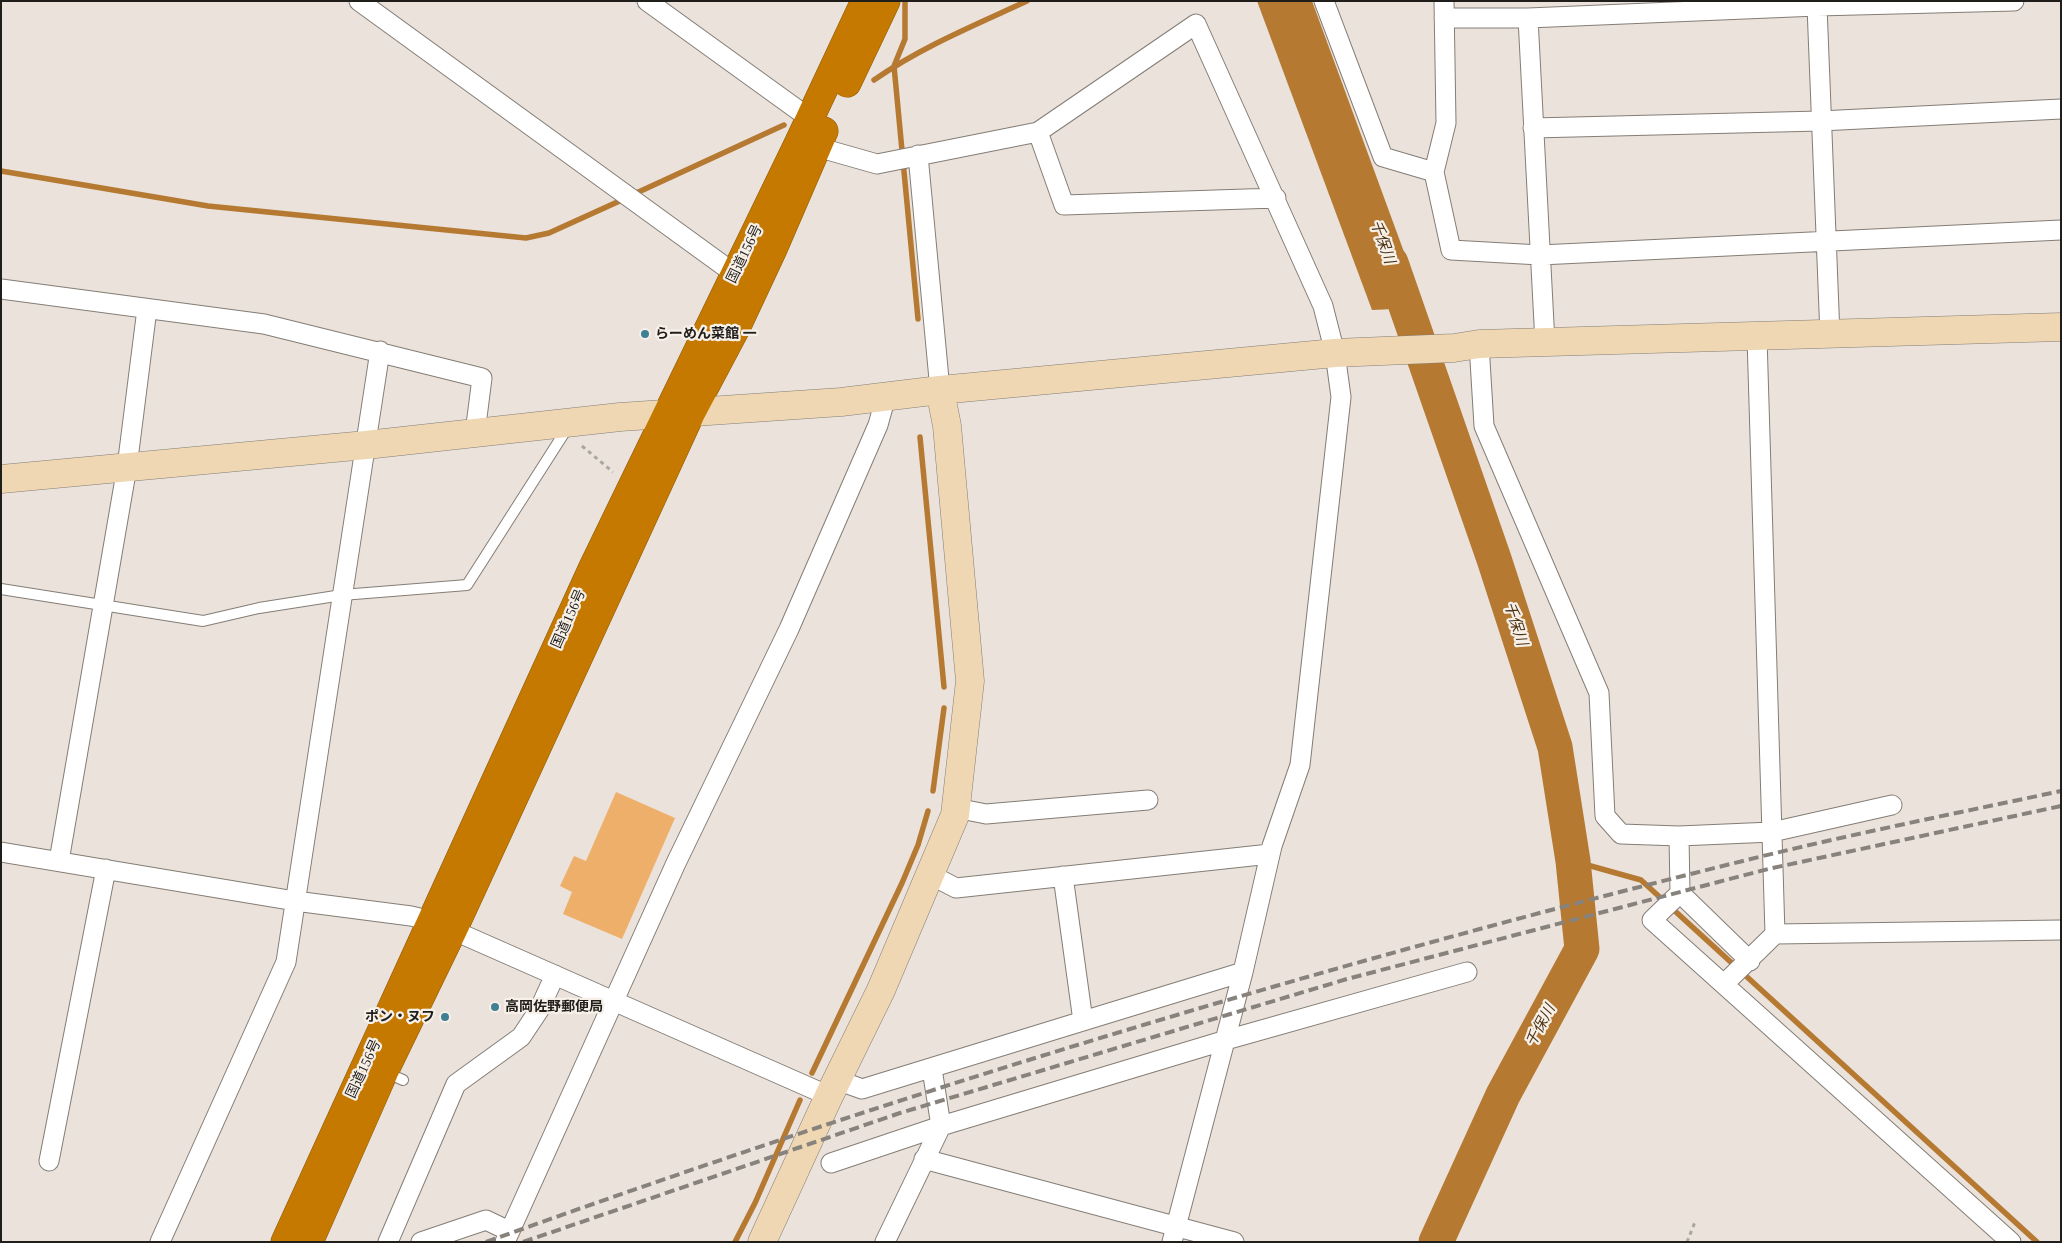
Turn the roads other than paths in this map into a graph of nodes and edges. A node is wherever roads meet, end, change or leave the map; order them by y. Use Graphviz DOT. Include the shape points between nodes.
graph roads {
  1 [pos="359,1"];
  2 [pos="647,1"];
  3 [pos="865,1"];
  4 [pos="886,1"];
  5 [pos="1324,1"];
  6 [pos="2014,1"];
  7 [pos="1816,6"];
  8 [pos="1444,10"];
  9 [pos="1528,18"];
  10 [pos="2061,109"];
  11 [pos="809,118"];
  12 [pos="1820,121"];
  13 [pos="1534,128"];
  14 [pos="1038,132"];
  15 [pos="817,147"];
  16 [pos="918,155"];
  17 [pos="1434,172"];
  18 [pos="1276,198"];
  19 [pos="2061,230"];
  20 [pos="1826,240"];
  21 [pos="1540,255"];
  22 [pos="735,274"];
  23 [pos="1,288"];
  24 [pos="147,309"];
  25 [pos="2061,328"];
  26 [pos="1830,336"];
  27 [pos="1757,337"];
  28 [pos="1545,343"];
  29 [pos="1466,346"];
  30 [pos="380,352"];
  31 [pos="1335,353"];
  32 [pos="940,390"];
  33 [pos="886,396"];
  34 [pos="679,413"];
  35 [pos="571,421"];
  36 [pos="475,433"];
  37 [pos="366,445"];
  38 [pos="127,467"];
  39 [pos="1,479"];
  40 [pos="1,589"];
  41 [pos="342,595"];
  42 [pos="102,604"];
  43 [pos="1148,800"];
  44 [pos="1892,805"];
  45 [pos="956,808"];
  46 [pos="1772,832"];
  47 [pos="1679,836"];
  48 [pos="1,852"];
  49 [pos="1270,854"];
  50 [pos="59,861"];
  51 [pos="106,869"];
  52 [pos="931,875"];
  53 [pos="1064,876"];
  54 [pos="1680,893"];
  55 [pos="296,901"];
  56 [pos="443,925"];
  57 [pos="2061,930"];
  58 [pos="1775,934"];
  59 [pos="1750,961"];
  60 [pos="1243,972"];
  61 [pos="1467,972"];
  62 [pos="556,975"];
  63 [pos="1725,983"];
  64 [pos="612,1001"];
  65 [pos="1083,1021"];
  66 [pos="1226,1040"];
  67 [pos="932,1069"];
  68 [pos="833,1088"];
  69 [pos="941,1126"];
  70 [pos="924,1159"];
  71 [pos="49,1161"];
  72 [pos="831,1163"];
  73 [pos="1174,1234"];
  74 [pos="507,1236"];
  75 [pos="160,1242"];
  76 [pos="285,1242"];
  77 [pos="309,1242"];
  78 [pos="388,1242"];
  79 [pos="421,1242"];
  80 [pos="762,1242"];
  81 [pos="884,1242"];
  82 [pos="1234,1242"];
  83 [pos="2011,1242"];
  1 -- 22 [label="street"];
  2 -- 11 [label="street"];
  3 -- 11 [label="highway, 国道156号"];
  4 -- 15 [label="highway, 国道156号"];
  5 -- 17 [label="street" via="1383,157"];
  6 -- 7 [label="street"];
  7 -- 9 [label="street"];
  7 -- 12 [label="street"];
  8 -- 9 [label="street"];
  8 -- 17 [label="street" via="1446,123"];
  9 -- 13 [label="street"];
  10 -- 12 [label="street"];
  11 -- 22 [label="highway, 国道156号"];
  12 -- 13 [label="street"];
  12 -- 20 [label="street"];
  13 -- 21 [label="street"];
  14 -- 16 [label="street"];
  14 -- 18 [label="street" via="1064,205"];
  14 -- 18 [label="street" via="1196,24"];
  15 -- 16 [label="street" via="877,164"];
  15 -- 34 [label="highway, 国道156号" via="736,328"];
  16 -- 32 [label="street"];
  17 -- 21 [label="street" via="1451,250"];
  18 -- 31 [label="street" via="1323,306"];
  19 -- 20 [label="street"];
  20 -- 21 [label="street"];
  20 -- 26 [label="street"];
  21 -- 28 [label="street"];
  22 -- 34 [label="highway, 国道156号"];
  23 -- 24 [label="street"];
  24 -- 30 [label="street" via="264,324"];
  24 -- 38 [label="street"];
  25 -- 26 [label="street"];
  26 -- 27 [label="street"];
  27 -- 28 [label="street"];
  27 -- 46 [label="street"];
  28 -- 29 [label="street"];
  29 -- 31 [label="street"];
  29 -- 47 [label="street" via="1484,426 1599,693 1605,816 1621,834"];
  30 -- 36 [label="street" via="482,378"];
  30 -- 37 [label="street"];
  31 -- 32 [label="street"];
  31 -- 49 [label="street" via="1341,397 1300,765"];
  32 -- 33 [label="street"];
  32 -- 45 [label="street" via="947,426 970,681"];
  33 -- 34 [label="street"];
  33 -- 64 [label="street" via="878,425 790,629"];
  34 -- 35 [label="street"];
  34 -- 56 [label="highway, 国道156号"];
  35 -- 36 [label="street"];
  35 -- 41 [label="lane" via="467,585"];
  36 -- 37 [label="street"];
  37 -- 38 [label="street"];
  37 -- 41 [label="street"];
  38 -- 39 [label="street"];
  38 -- 42 [label="street"];
  40 -- 42 [label="lane"];
  41 -- 42 [label="lane" via="203,621"];
  41 -- 55 [label="street"];
  42 -- 50 [label="street"];
  43 -- 45 [label="street" via="986,814"];
  44 -- 46 [label="street"];
  45 -- 52 [label="street"];
  46 -- 47 [label="street"];
  46 -- 58 [label="street"];
  47 -- 54 [label="street"];
  48 -- 50 [label="street"];
  49 -- 53 [label="street"];
  49 -- 60 [label="street"];
  50 -- 51 [label="street"];
  51 -- 55 [label="street"];
  51 -- 71 [label="street"];
  52 -- 53 [label="street" via="956,888"];
  52 -- 68 [label="street" via="881,990"];
  53 -- 65 [label="street"];
  54 -- 59 [label="street"];
  54 -- 63 [label="street" via="1652,920"];
  55 -- 56 [label="street" via="411,916"];
  55 -- 75 [label="street" via="286,962"];
  56 -- 62 [label="street"];
  56 -- 76 [label="highway, 国道156号"];
  56 -- 77 [label="highway, 国道156号" via="394,1076"];
  57 -- 58 [label="street"];
  58 -- 59 [label="street"];
  59 -- 63 [label="street"];
  60 -- 65 [label="street"];
  60 -- 66 [label="street"];
  61 -- 66 [label="street"];
  62 -- 64 [label="street"];
  62 -- 78 [label="street" via="521,1037 491,1062 456,1084"];
  63 -- 83 [label="street"];
  64 -- 68 [label="street"];
  64 -- 74 [label="street" via="564,1095"];
  65 -- 67 [label="street"];
  66 -- 69 [label="street"];
  66 -- 73 [label="street"];
  67 -- 68 [label="street" via="862,1089"];
  67 -- 69 [label="street"];
  68 -- 80 [label="street"];
  69 -- 70 [label="street"];
  69 -- 72 [label="street"];
  70 -- 73 [label="street"];
  70 -- 81 [label="street"];
  73 -- 82 [label="street"];
  74 -- 79 [label="street" via="486,1220"];
}
